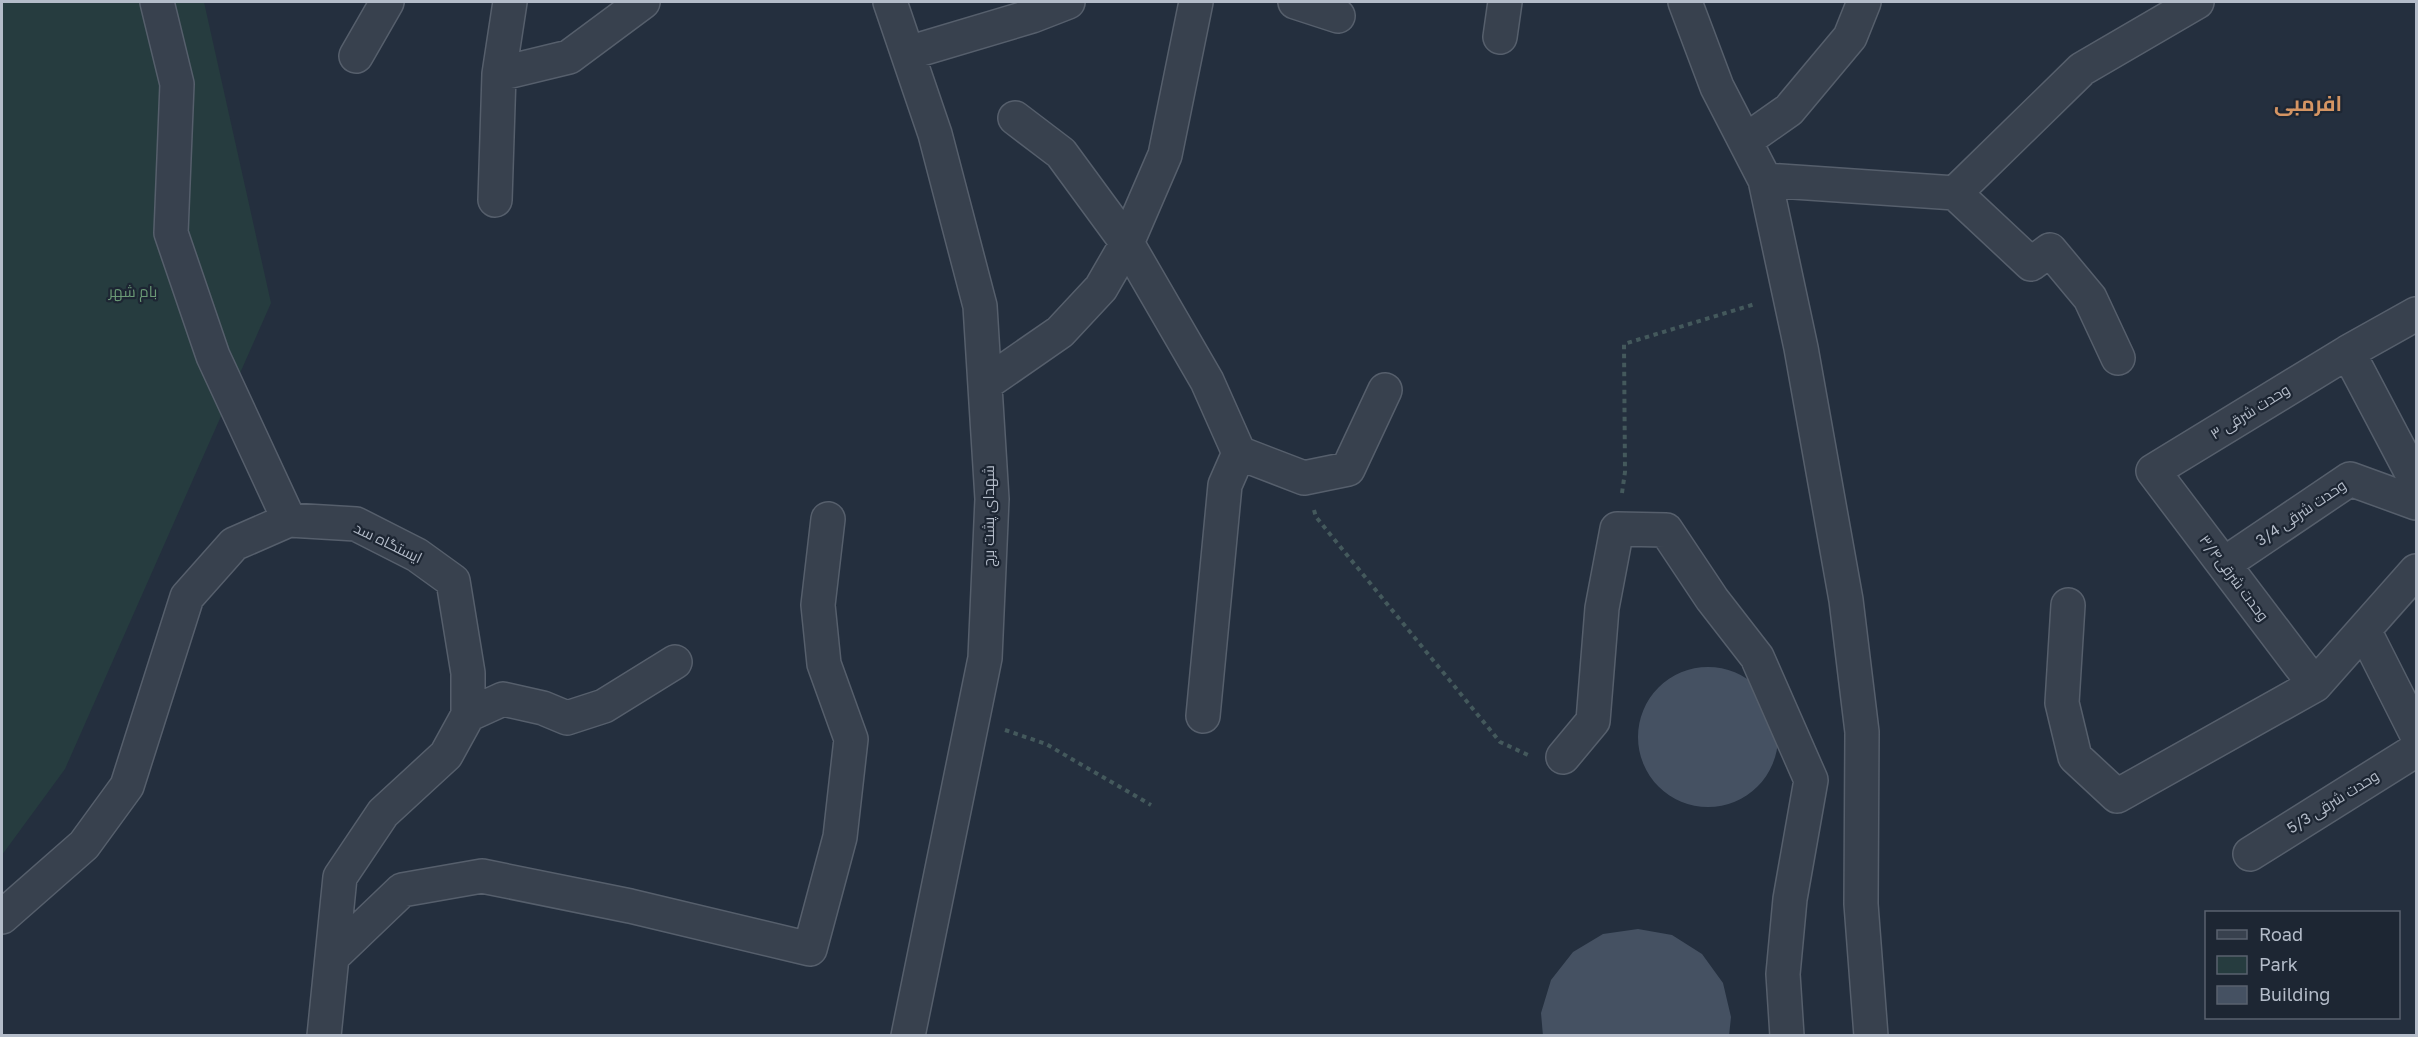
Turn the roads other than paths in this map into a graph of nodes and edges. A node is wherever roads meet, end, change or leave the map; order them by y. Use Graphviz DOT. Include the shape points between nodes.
graph roads {
  1 [pos="157,2"];
  2 [pos="387,2"];
  3 [pos="510,2"];
  4 [pos="642,2"];
  5 [pos="890,2"];
  6 [pos="1068,2"];
  7 [pos="1196,2"];
  8 [pos="1295,2"];
  9 [pos="1505,2"];
  10 [pos="1685,2"];
  11 [pos="1864,2"];
  12 [pos="2197,2"];
  13 [pos="1338,16"];
  14 [pos="1500,37"];
  15 [pos="908,53"];
  16 [pos="356,56"];
  17 [pos="499,74"];
  18 [pos="1015,118"];
  19 [pos="1745,141"];
  20 [pos="1765,180"];
  21 [pos="1955,193"];
  22 [pos="495,200"];
  23 [pos="1127,243"];
  24 [pos="2416,314"];
  25 [pos="2348,352"];
  26 [pos="2118,358"];
  27 [pos="985,384"];
  28 [pos="1385,390"];
  29 [pos="1239,453"];
  30 [pos="2153,471"];
  31 [pos="2416,481"];
  32 [pos="2416,503"];
  33 [pos="828,519"];
  34 [pos="289,520"];
  35 [pos="2224,564"];
  36 [pos="2416,571"];
  37 [pos="2068,606"];
  38 [pos="2364,630"];
  39 [pos="675,662"];
  40 [pos="2314,685"];
  41 [pos="468,715"];
  42 [pos="1203,716"];
  43 [pos="2416,733"];
  44 [pos="2416,750"];
  45 [pos="1563,757"];
  46 [pos="2250,854"];
  47 [pos="2,917"];
  48 [pos="332,957"];
  49 [pos="324,1035"];
  50 [pos="908,1035"];
  51 [pos="1787,1035"];
  52 [pos="1870,1035"];
  1 -- 34 [label="street" via="177,84 171,233 213,356"];
  2 -- 16 [label="street"];
  3 -- 17 [label="street"];
  4 -- 17 [label="street" via="569,57"];
  5 -- 15 [label="street, شهدای پشت برج"];
  6 -- 15 [label="street"];
  7 -- 23 [label="street" via="1165,155"];
  8 -- 13 [label="street"];
  9 -- 14 [label="street"];
  10 -- 19 [label="street" via="1717,87"];
  11 -- 19 [label="street" via="1850,37 1789,110"];
  12 -- 21 [label="street" via="2082,69"];
  15 -- 27 [label="street, شهدای پشت برج" via="935,134 980,306"];
  17 -- 22 [label="street"];
  18 -- 23 [label="street" via="1060,153"];
  19 -- 20 [label="street"];
  20 -- 21 [label="street"];
  20 -- 52 [label="street" via="1801,348 1846,600 1862,732 1861,904"];
  21 -- 26 [label="street" via="2031,264 2050,250 2090,298"];
  23 -- 27 [label="street" via="1101,288 1060,332"];
  23 -- 29 [label="street" via="1207,381"];
  24 -- 25 [label="street, وحدت شرقی ۳"];
  25 -- 30 [label="street, وحدت شرقی ۳"];
  25 -- 31 [label="street"];
  27 -- 50 [label="street, شهدای پشت برج" via="992,499 985,658"];
  28 -- 29 [label="street" via="1348,469 1304,478"];
  29 -- 42 [label="street" via="1225,485"];
  30 -- 35 [label="street, وحدت شرقی۳/۴"];
  32 -- 35 [label="street, وحدت شرقی 3/4" via="2350,480"];
  33 -- 48 [label="street" via="818,605 824,664 851,739 840,837 810,949 482,876 402,890"];
  34 -- 41 [label="street, ایستگاه سد" via="356,524 417,555 453,581 468,673"];
  34 -- 47 [label="street, ایستگاه سد" via="234,544 187,597 127,786 84,845"];
  35 -- 40 [label="street, وحدت شرقی۳/۴"];
  36 -- 38 [label="street"];
  37 -- 40 [label="street" via="2062,703 2075,757 2117,796"];
  38 -- 40 [label="street"];
  38 -- 43 [label="street"];
  39 -- 41 [label="street" via="604,706 567,718 503,699"];
  41 -- 48 [label="street, ایستگاه سد" via="446,756 383,813 339,877"];
  44 -- 46 [label="street, وحدت شرقی 5/3"];
  45 -- 51 [label="street" via="1593,721 1602,608 1617,529 1666,530 1757,657 1811,780 1790,899 1783,974"];
  48 -- 49 [label="street, ایستگاه سد"];
}
